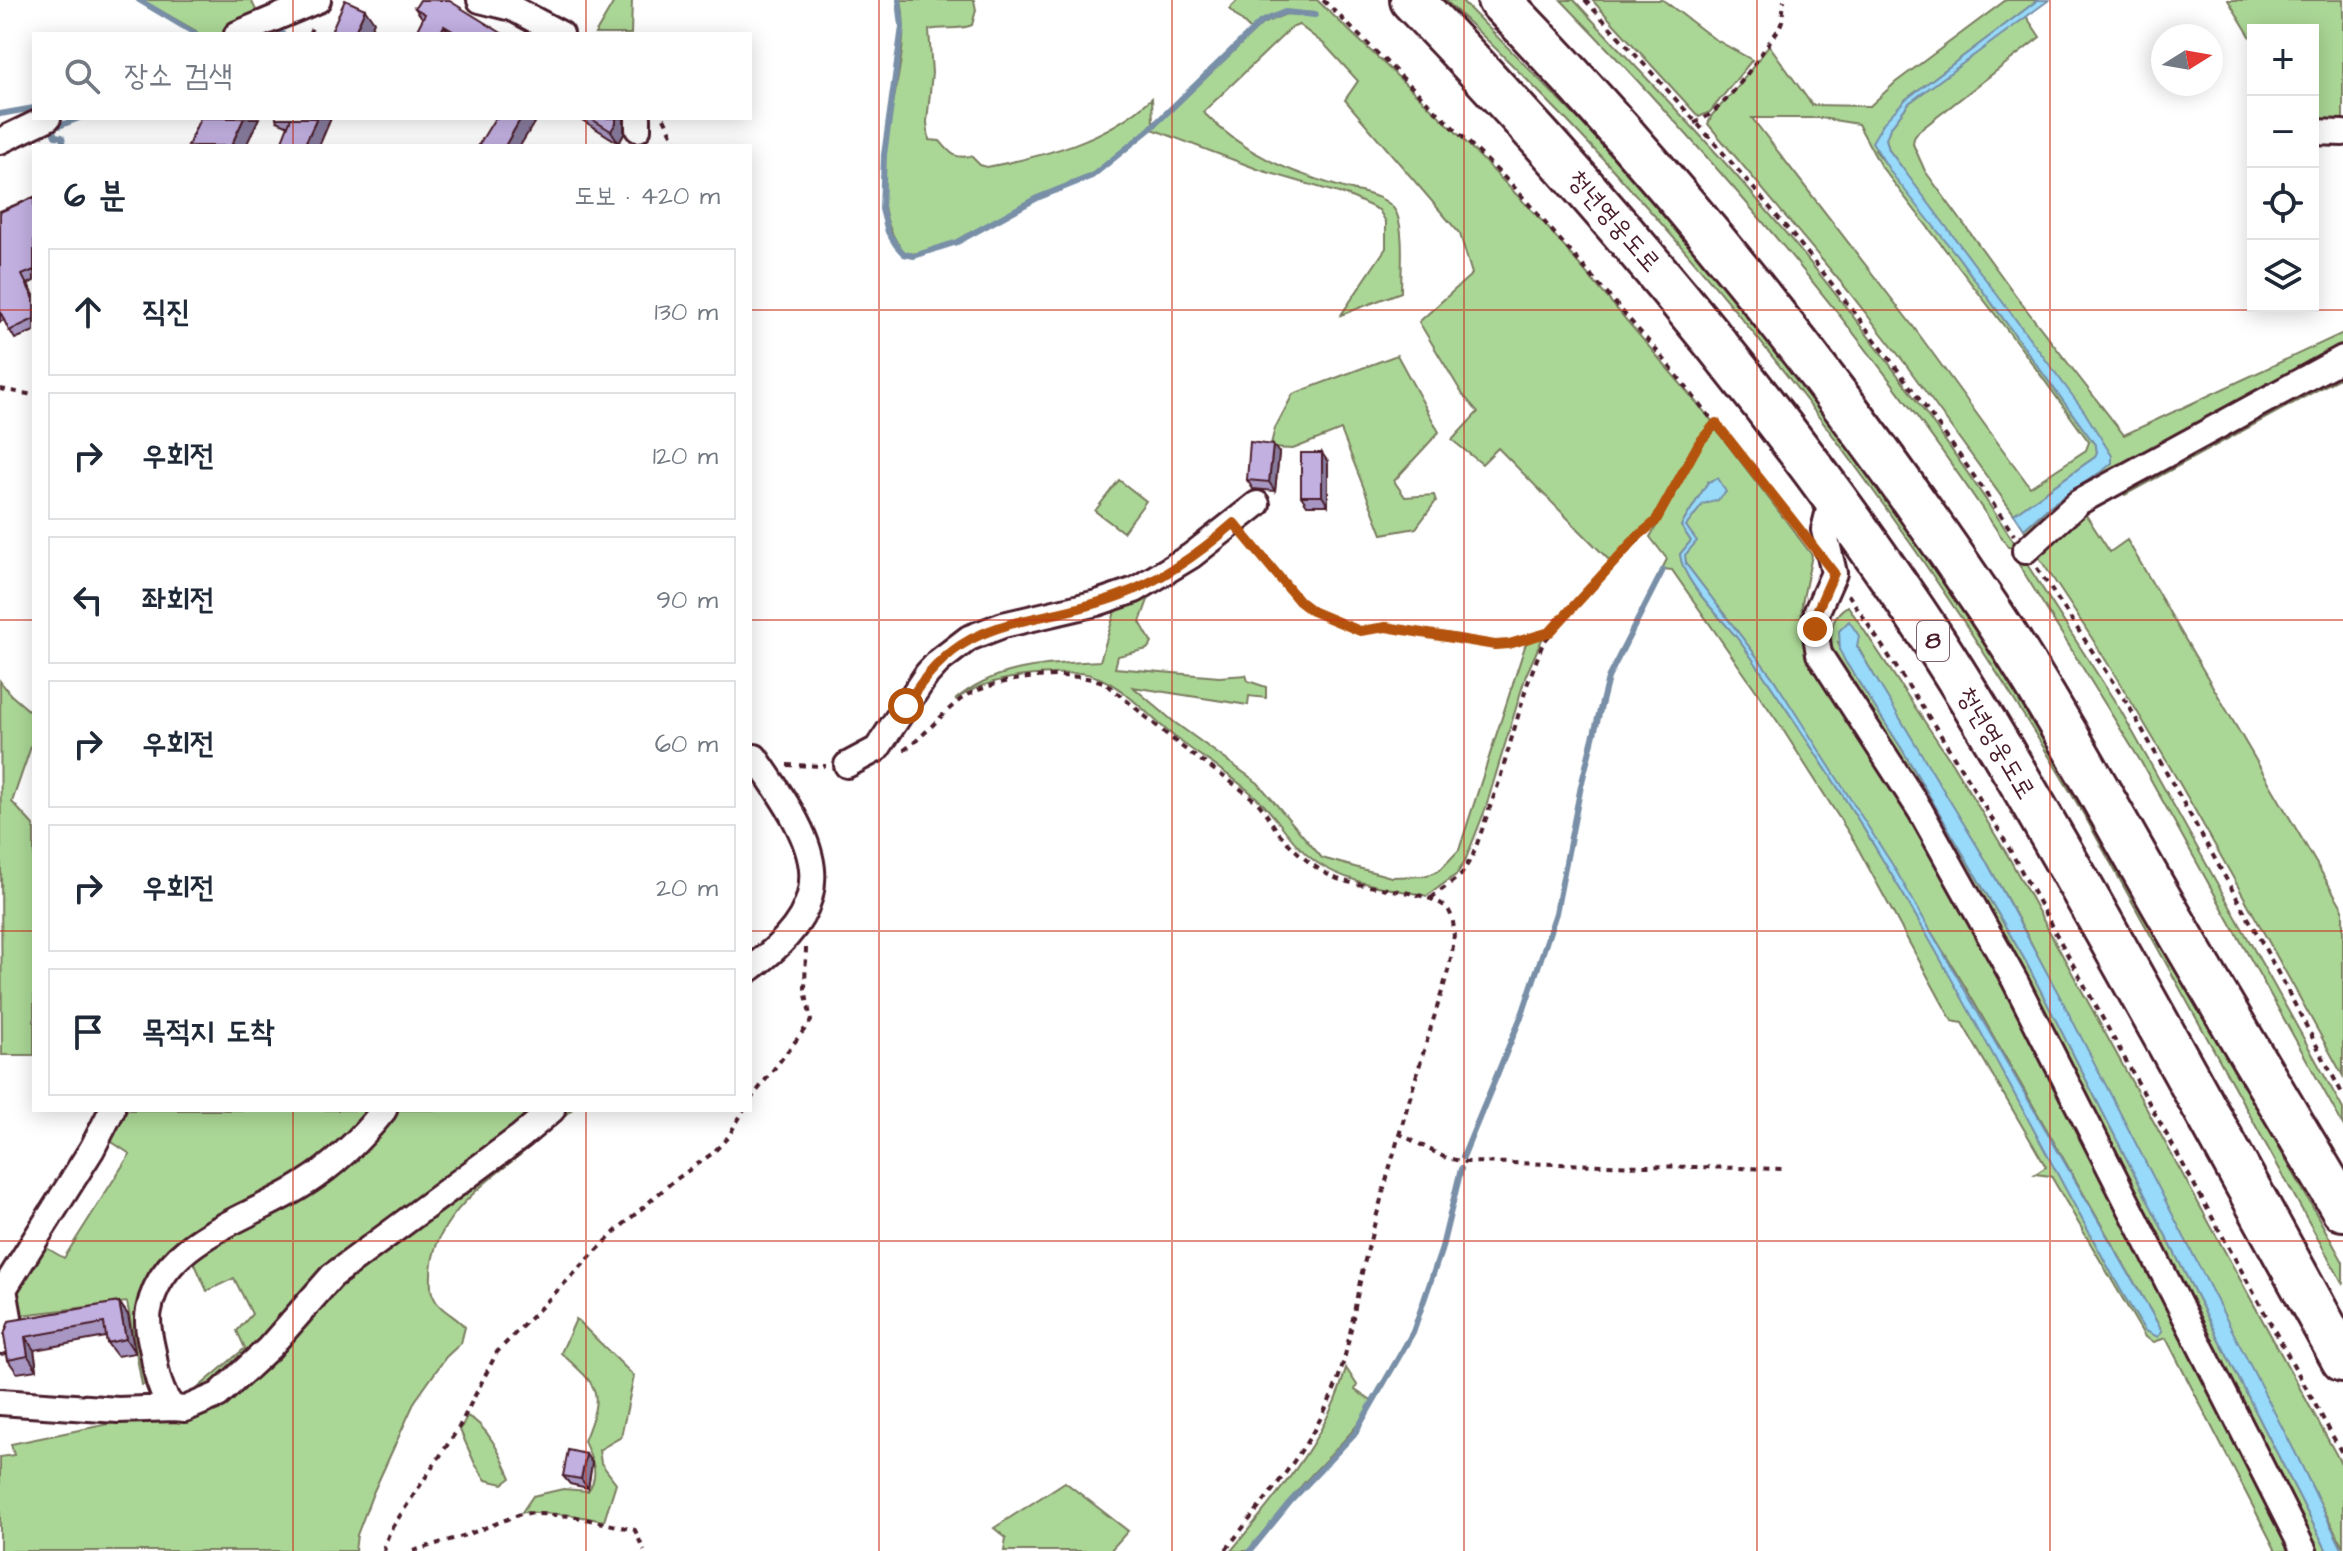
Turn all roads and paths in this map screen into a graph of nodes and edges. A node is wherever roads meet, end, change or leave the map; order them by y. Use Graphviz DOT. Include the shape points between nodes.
graph roads {
  1 [pos="318,0"];
  2 [pos="480,0"];
  3 [pos="1323,0"];
  4 [pos="1412,0"];
  5 [pos="1499,0"];
  6 [pos="1585,0"];
  7 [pos="1784,0"];
  8 [pos="242,32"];
  9 [pos="557,32"];
  10 [pos="44,120"];
  11 [pos="665,120"];
  12 [pos="1694,123"];
  13 [pos="2319,132"];
  14 [pos="2343,133"];
  15 [pos="0,141"];
  16 [pos="677,144"];
  17 [pos="2343,358"];
  18 [pos="0,389"];
  19 [pos="32,395"];
  20 [pos="1716,423"];
  21 [pos="1833,494"];
  22 [pos="1257,504"];
  23 [pos="1234,523"];
  24 [pos="2025,551"];
  25 [pos="1834,573"];
  26 [pos="1550,632"];
  27 [pos="755,757"];
  28 [pos="895,757"];
  29 [pos="847,765"];
  30 [pos="1431,898"];
  31 [pos="806,940"];
  32 [pos="752,967"];
  33 [pos="2343,1095"];
  34 [pos="752,1097"];
  35 [pos="111,1112"];
  36 [pos="382,1112"];
  37 [pos="550,1112"];
  38 [pos="743,1112"];
  39 [pos="1398,1133"];
  40 [pos="1785,1169"];
  41 [pos="2343,1209"];
  42 [pos="0,1341"];
  43 [pos="2343,1360"];
  44 [pos="0,1402"];
  45 [pos="174,1408"];
  46 [pos="2343,1455"];
  47 [pos="385,1551"];
  48 [pos="413,1551"];
  49 [pos="644,1551"];
  50 [pos="1225,1551"];
  51 [pos="2304,1551"];
  1 -- 8 [label="street"];
  2 -- 9 [label="street" via="512,8"];
  3 -- 20 [label="path" via="1514,187"];
  4 -- 21 [label="highway, 청년영웅도로 / 8" via="1620,227 1729,357"];
  5 -- 41 [label="highway" via="1769,306 1884,457 2071,744"];
  6 -- 12 [label="path"];
  7 -- 12 [label="path" via="1779,29 1712,114"];
  10 -- 15 [label="street"];
  11 -- 16 [label="path"];
  12 -- 24 [label="path" via="1844,299"];
  13 -- 14 [label="street"];
  17 -- 24 [label="street" via="2079,502"];
  18 -- 19 [label="path"];
  20 -- 25 [label="path"];
  20 -- 26 [label="path" via="1655,522"];
  21 -- 25 [label="street" via="1824,530"];
  21 -- 43 [label="highway, 청년영웅도로 / 8" via="1937,645 2025,790"];
  22 -- 23 [label="street"];
  23 -- 26 [label="path" via="1299,601 1349,628 1386,627 1495,645"];
  23 -- 29 [label="street" via="1135,590 969,638 927,674 877,749"];
  24 -- 33 [label="path" via="2130,708"];
  25 -- 46 [label="path" via="2000,832"];
  25 -- 51 [label="street" via="1817,611 1819,654 1920,810 2015,981"];
  26 -- 30 [label="path" via="1527,685 1473,855 1461,875"];
  27 -- 29 [label="path" via="795,765"];
  27 -- 32 [label="street" via="794,815 811,856 814,880 789,934"];
  28 -- 30 [label="path" via="961,699 984,688 1022,680 1091,678 1105,683 1245,792 1317,868 1368,888"];
  30 -- 39 [label="path" via="1450,912 1454,928 1449,969"];
  31 -- 34 [label="path" via="805,989 811,1021"];
  35 -- 42 [label="street" via="4,1289 9,1317"];
  36 -- 45 [label="street" via="330,1167 186,1250 162,1277 148,1313 149,1331 158,1378"];
  37 -- 45 [label="street" via="332,1276 269,1348 218,1395 185,1409"];
  38 -- 47 [label="path" via="713,1153 617,1230 497,1352 458,1429 391,1529"];
  39 -- 40 [label="path" via="1446,1158 1466,1162"];
  39 -- 50 [label="path" via="1333,1394 1298,1455"];
  44 -- 45 [label="street"];
  48 -- 49 [label="path" via="523,1513 572,1516 635,1530"];
}
